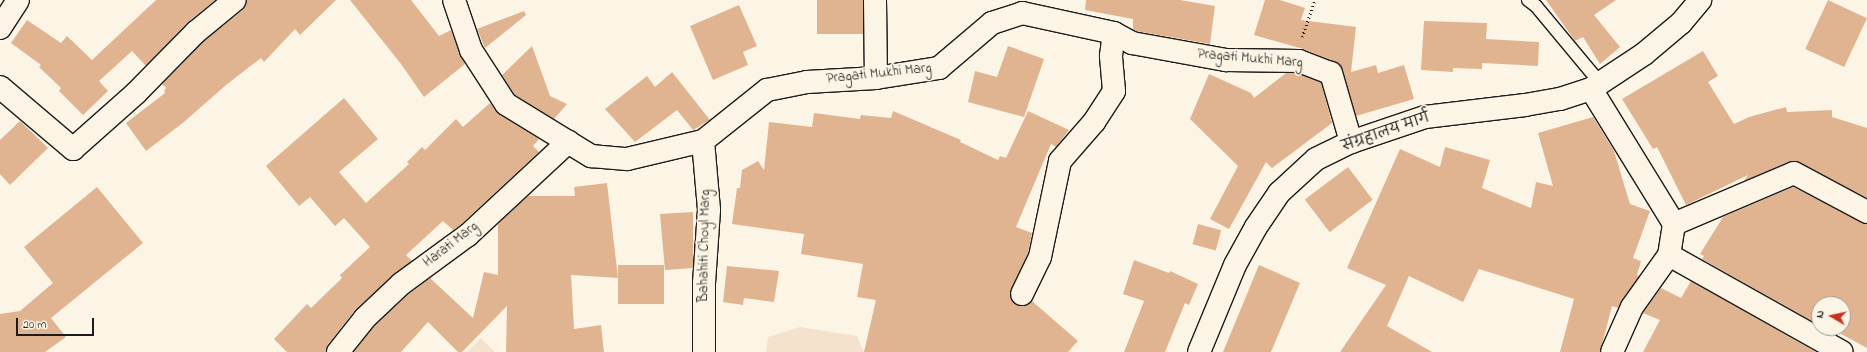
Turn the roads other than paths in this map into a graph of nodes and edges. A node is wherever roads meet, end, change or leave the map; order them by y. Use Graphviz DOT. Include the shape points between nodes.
graph roads {
  1 [pos="18,0"];
  2 [pos="235,0"];
  3 [pos="454,0"];
  4 [pos="875,0"];
  5 [pos="1528,0"];
  6 [pos="1700,0"];
  7 [pos="0,28"];
  8 [pos="1114,33"];
  9 [pos="876,78"];
  10 [pos="1596,86"];
  11 [pos="0,87"];
  12 [pos="703,141"];
  13 [pos="568,142"];
  14 [pos="1351,142"];
  15 [pos="1867,212"];
  16 [pos="1674,224"];
  17 [pos="1669,255"];
  18 [pos="1022,294"];
  19 [pos="338,352"];
  20 [pos="704,352"];
  21 [pos="1199,352"];
  22 [pos="1612,352"];
  23 [pos="1842,352"];
  1 -- 7 [label="street"];
  2 -- 11 [label="street" via="196,32 136,93 73,149"];
  3 -- 13 [label="street, Pragati Mukhi Marg" via="471,50 506,104"];
  4 -- 9 [label="street"];
  5 -- 10 [label="lane" via="1536,6"];
  6 -- 10 [label="street, संग्रहालय मार्ग" via="1681,23 1644,54"];
  8 -- 9 [label="street, Pragati Mukhi Marg" via="1022,13 992,23 940,68"];
  8 -- 14 [label="street, Pragati Mukhi Marg" via="1132,43 1226,60 1299,61 1331,73"];
  8 -- 18 [label="street" via="1111,56 1114,91 1094,122 1060,161 1040,257"];
  9 -- 12 [label="street, Pragati Mukhi Marg" via="807,82 767,90"];
  10 -- 14 [label="street, संग्रहालय मार्ग" via="1560,99 1425,117"];
  10 -- 16 [label="street"];
  12 -- 13 [label="street, Pragati Mukhi Marg" via="626,159 591,156"];
  12 -- 20 [label="street, Bahahiti Choyl Marg" via="708,210"];
  13 -- 19 [label="street, Harati Marg" via="468,234 401,284 365,318"];
  14 -- 21 [label="street, संग्रहालय मार्ग" via="1316,159 1279,193 1235,265"];
  15 -- 16 [label="street" via="1794,173"];
  16 -- 17 [label="street"];
  17 -- 22 [label="street" via="1632,307"];
  17 -- 23 [label="street"];
}
